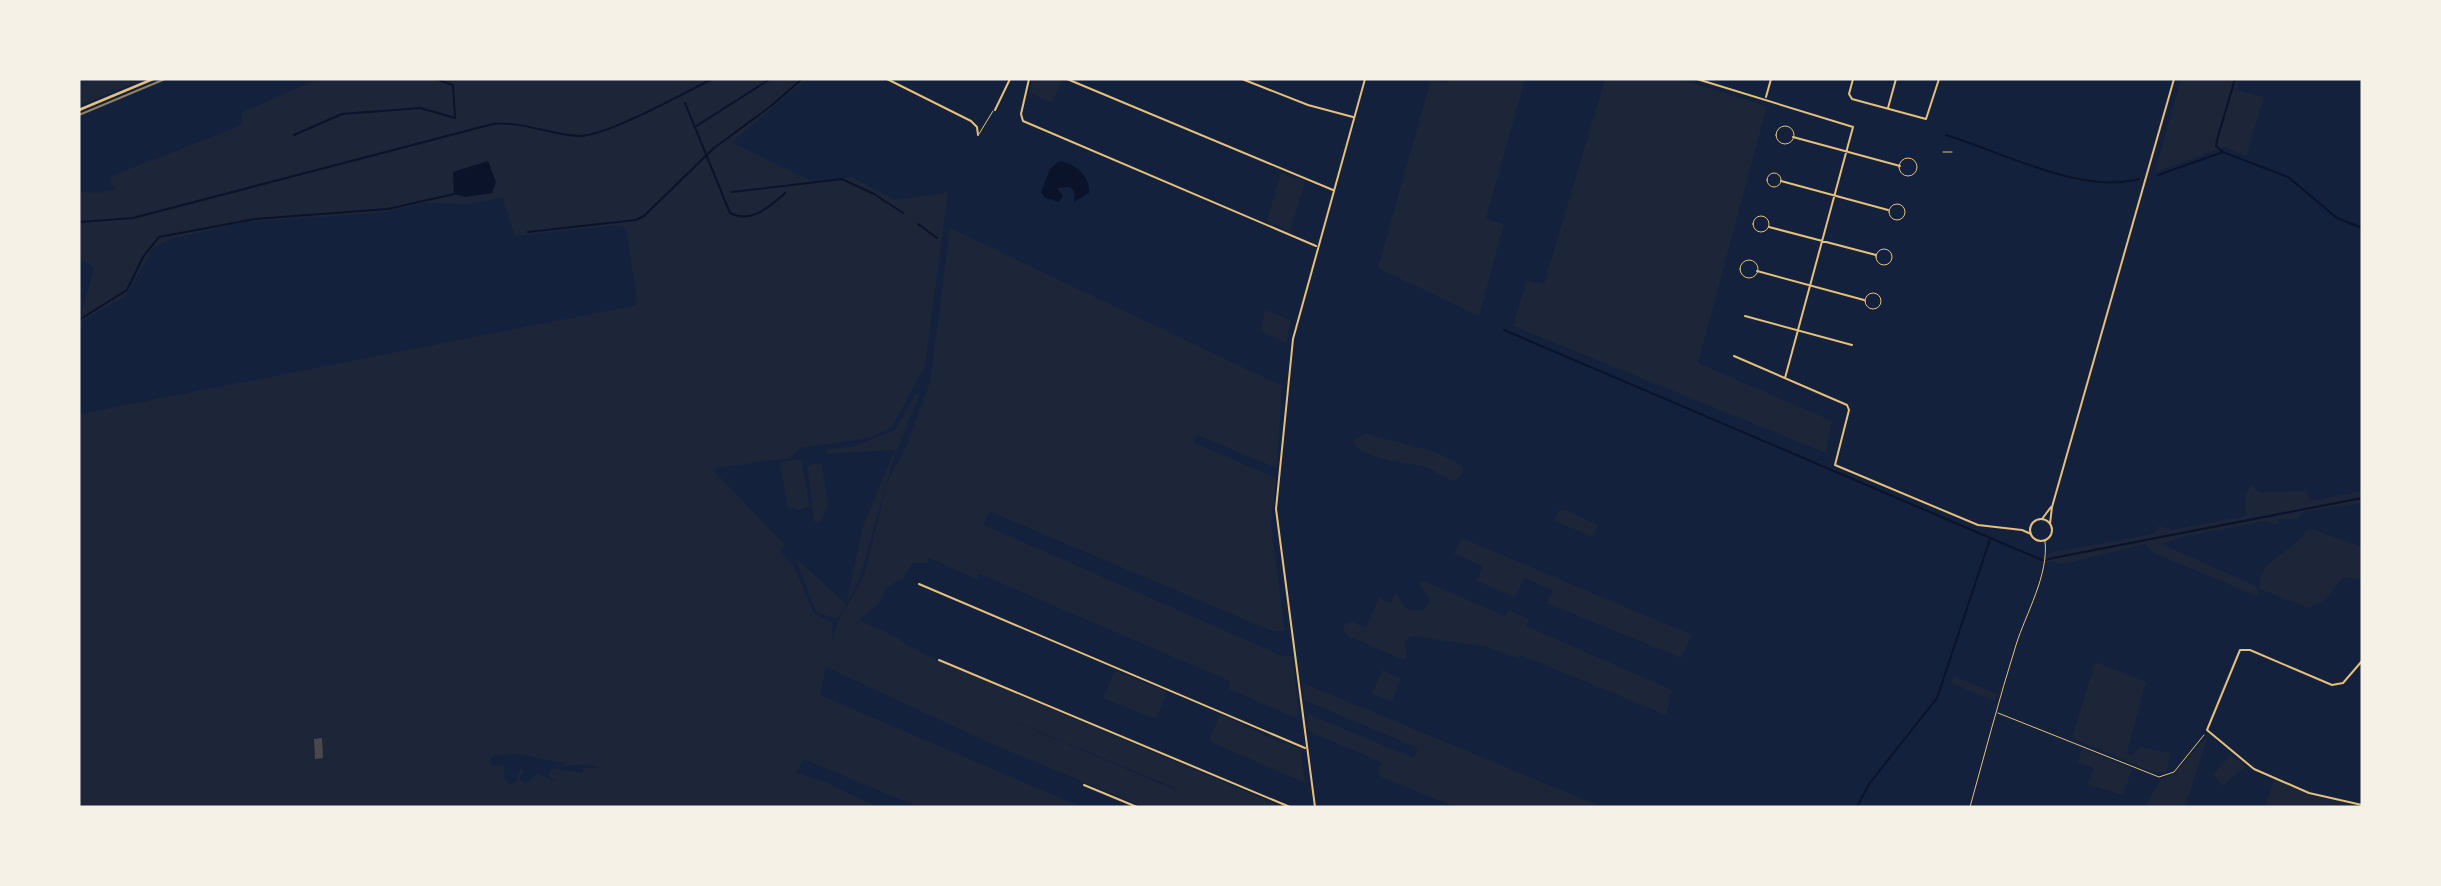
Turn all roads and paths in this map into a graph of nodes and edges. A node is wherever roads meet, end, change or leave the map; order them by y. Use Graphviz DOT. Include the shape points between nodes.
graph roads {
  1 [pos="153,79"];
  2 [pos="887,79"];
  3 [pos="1010,79"];
  4 [pos="1029,79"];
  5 [pos="1068,79"];
  6 [pos="1242,79"];
  7 [pos="1364,79"];
  8 [pos="1697,79"];
  9 [pos="1771,79"];
  10 [pos="1853,79"];
  11 [pos="1896,79"];
  12 [pos="1939,79"];
  13 [pos="2174,79"];
  14 [pos="1765,98"];
  15 [pos="1888,109"];
  16 [pos="79,110"];
  17 [pos="995,110"];
  18 [pos="1354,117"];
  19 [pos="978,135"];
  20 [pos="1793,137"];
  21 [pos="1846,152"];
  22 [pos="1943,152"];
  23 [pos="1952,152"];
  24 [pos="1900,166"];
  25 [pos="1781,181"];
  26 [pos="1334,191"];
  27 [pos="1835,196"];
  28 [pos="1888,210"];
  29 [pos="1769,227"];
  30 [pos="1822,241"];
  31 [pos="1317,248"];
  32 [pos="1876,255"];
  33 [pos="1758,271"];
  34 [pos="1810,285"];
  35 [pos="1864,300"];
  36 [pos="1745,316"];
  37 [pos="1797,330"];
  38 [pos="1852,345"];
  39 [pos="1734,356"];
  40 [pos="1784,378"];
  41 [pos="2052,507"];
  42 [pos="2042,520"];
  43 [pos="2050,524"];
  44 [pos="2032,526"];
  45 [pos="2022,530"];
  46 [pos="2031,534"];
  47 [pos="2045,541"];
  48 [pos="919,584"];
  49 [pos="939,660"];
  50 [pos="2362,661"];
  51 [pos="1996,712"];
  52 [pos="2207,730"];
  53 [pos="1306,748"];
  54 [pos="1084,785"];
  55 [pos="2362,805"];
  56 [pos="1137,807"];
  57 [pos="1290,807"];
  58 [pos="1315,807"];
  59 [pos="1970,807"];
  1 -- 16 [label="main road"];
  2 -- 19 [label="street" via="971,121"];
  3 -- 17 [label="street"];
  4 -- 31 [label="street" via="1023,121"];
  5 -- 26 [label="street"];
  6 -- 18 [label="street"];
  7 -- 18 [label="street"];
  8 -- 14 [label="street"];
  9 -- 14 [label="street"];
  10 -- 15 [label="street" via="1850,98"];
  11 -- 15 [label="street"];
  12 -- 15 [label="street" via="1928,118"];
  13 -- 41 [label="street"];
  14 -- 21 [label="street" via="1852,125"];
  17 -- 19 [label="lane"];
  18 -- 26 [label="street"];
  20 -- 20 [label="lane" via="1793,129 1778,127 1778,141 1791,144"];
  20 -- 21 [label="street"];
  21 -- 24 [label="street"];
  21 -- 27 [label="street"];
  22 -- 23 [label="path"];
  24 -- 24 [label="lane" via="1905,158 1918,165 1911,176 1899,172"];
  25 -- 25 [label="lane" via="1770,173 1766,182 1778,186"];
  25 -- 27 [label="street"];
  26 -- 31 [label="street"];
  27 -- 28 [label="street"];
  27 -- 30 [label="street"];
  28 -- 28 [label="lane" via="1890,205 1906,209 1904,218 1888,216"];
  29 -- 29 [label="lane" via="1769,221 1753,219 1754,228 1768,231"];
  29 -- 30 [label="street"];
  30 -- 32 [label="street"];
  30 -- 34 [label="street"];
  31 -- 53 [label="street" via="1293,339 1276,509"];
  32 -- 32 [label="lane" via="1879,250 1894,256 1890,265 1876,261"];
  33 -- 33 [label="lane" via="1757,265 1742,261 1740,274 1755,278"];
  33 -- 34 [label="street"];
  34 -- 35 [label="street"];
  34 -- 37 [label="street"];
  35 -- 35 [label="lane" via="1867,294 1882,298 1877,309 1864,306"];
  36 -- 37 [label="street"];
  37 -- 38 [label="street"];
  37 -- 40 [label="street"];
  39 -- 40 [label="street"];
  40 -- 45 [label="street" via="1848,407 1835,465 1978,525"];
  41 -- 42 [label="street"];
  41 -- 43 [label="street"];
  42 -- 43 [label="street"];
  42 -- 44 [label="street"];
  43 -- 47 [label="street" via="2052,534"];
  44 -- 45 [label="street"];
  44 -- 46 [label="street"];
  45 -- 46 [label="street"];
  46 -- 47 [label="street"];
  47 -- 51 [label="path" via="2039,581"];
  48 -- 53 [label="street"];
  49 -- 57 [label="street"];
  50 -- 52 [label="street" via="2343,683 2332,685 2250,650 2240,650"];
  51 -- 52 [label="path" via="2165,777"];
  51 -- 59 [label="path"];
  52 -- 55 [label="street" via="2254,769 2309,793"];
  53 -- 58 [label="street"];
  54 -- 56 [label="street"];
}
